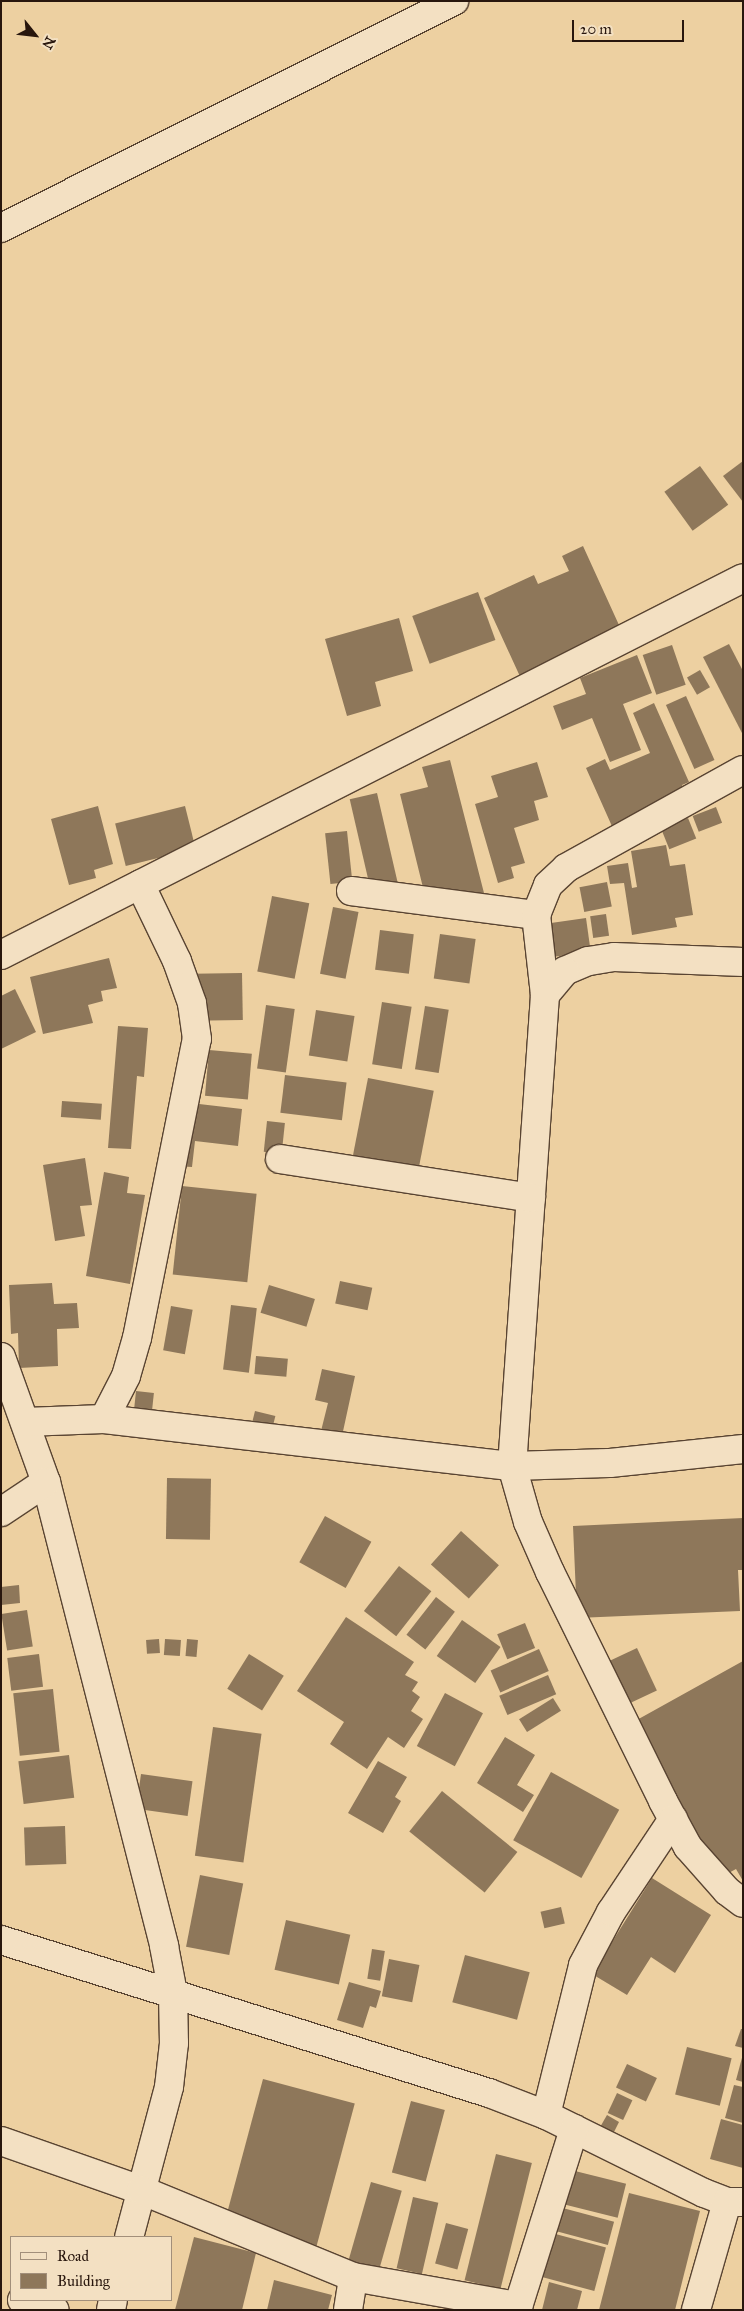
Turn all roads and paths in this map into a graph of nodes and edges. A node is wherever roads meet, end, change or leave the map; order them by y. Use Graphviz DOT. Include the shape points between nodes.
graph roads {
  1 [pos="454,1"];
  2 [pos="1,228"];
  3 [pos="743,578"];
  4 [pos="743,770"];
  5 [pos="140,884"];
  6 [pos="351,891"];
  7 [pos="536,915"];
  8 [pos="1,955"];
  9 [pos="743,962"];
  10 [pos="545,995"];
  11 [pos="280,1159"];
  12 [pos="531,1198"];
  13 [pos="1,1357"];
  14 [pos="104,1419"];
  15 [pos="25,1422"];
  16 [pos="743,1450"];
  17 [pos="512,1466"];
  18 [pos="46,1482"];
  19 [pos="1,1512"];
  20 [pos="673,1819"];
  21 [pos="743,1903"];
  22 [pos="1,1940"];
  23 [pos="173,1993"];
  24 [pos="546,2115"];
  25 [pos="574,2129"];
  26 [pos="1,2141"];
  27 [pos="141,2190"];
  28 [pos="735,2202"];
  29 [pos="129,2236"];
  30 [pos="353,2277"];
  31 [pos="25,2301"];
  32 [pos="517,2308"];
  33 [pos="55,2310"];
  34 [pos="348,2310"];
  35 [pos="696,2310"];
  1 -- 2 [label="street"];
  3 -- 5 [label="street"];
  4 -- 7 [label="street" via="566,868 548,885"];
  5 -- 8 [label="street"];
  5 -- 14 [label="street" via="189,994 197,1039 138,1338 126,1376"];
  6 -- 7 [label="street"];
  7 -- 10 [label="street"];
  9 -- 10 [label="street" via="614,957 588,961 565,971"];
  10 -- 12 [label="street"];
  11 -- 12 [label="street"];
  12 -- 17 [label="street"];
  13 -- 15 [label="street"];
  14 -- 15 [label="street"];
  14 -- 17 [label="street"];
  15 -- 18 [label="street"];
  16 -- 17 [label="street" via="610,1463"];
  17 -- 20 [label="street" via="528,1522 550,1572"];
  18 -- 19 [label="street"];
  18 -- 23 [label="street" via="164,1946"];
  20 -- 21 [label="street" via="688,1847 727,1891"];
  20 -- 24 [label="street" via="611,1912 583,1965"];
  22 -- 23 [label="street"];
  23 -- 24 [label="street" via="489,2093"];
  23 -- 27 [label="street" via="174,2044 169,2087"];
  24 -- 25 [label="street"];
  25 -- 28 [label="street"];
  25 -- 32 [label="street"];
  26 -- 27 [label="street"];
  27 -- 29 [label="street"];
  27 -- 30 [label="street"];
  28 -- 35 [label="street"];
  30 -- 32 [label="street"];
  30 -- 34 [label="street"];
  31 -- 33 [label="street"];
}
